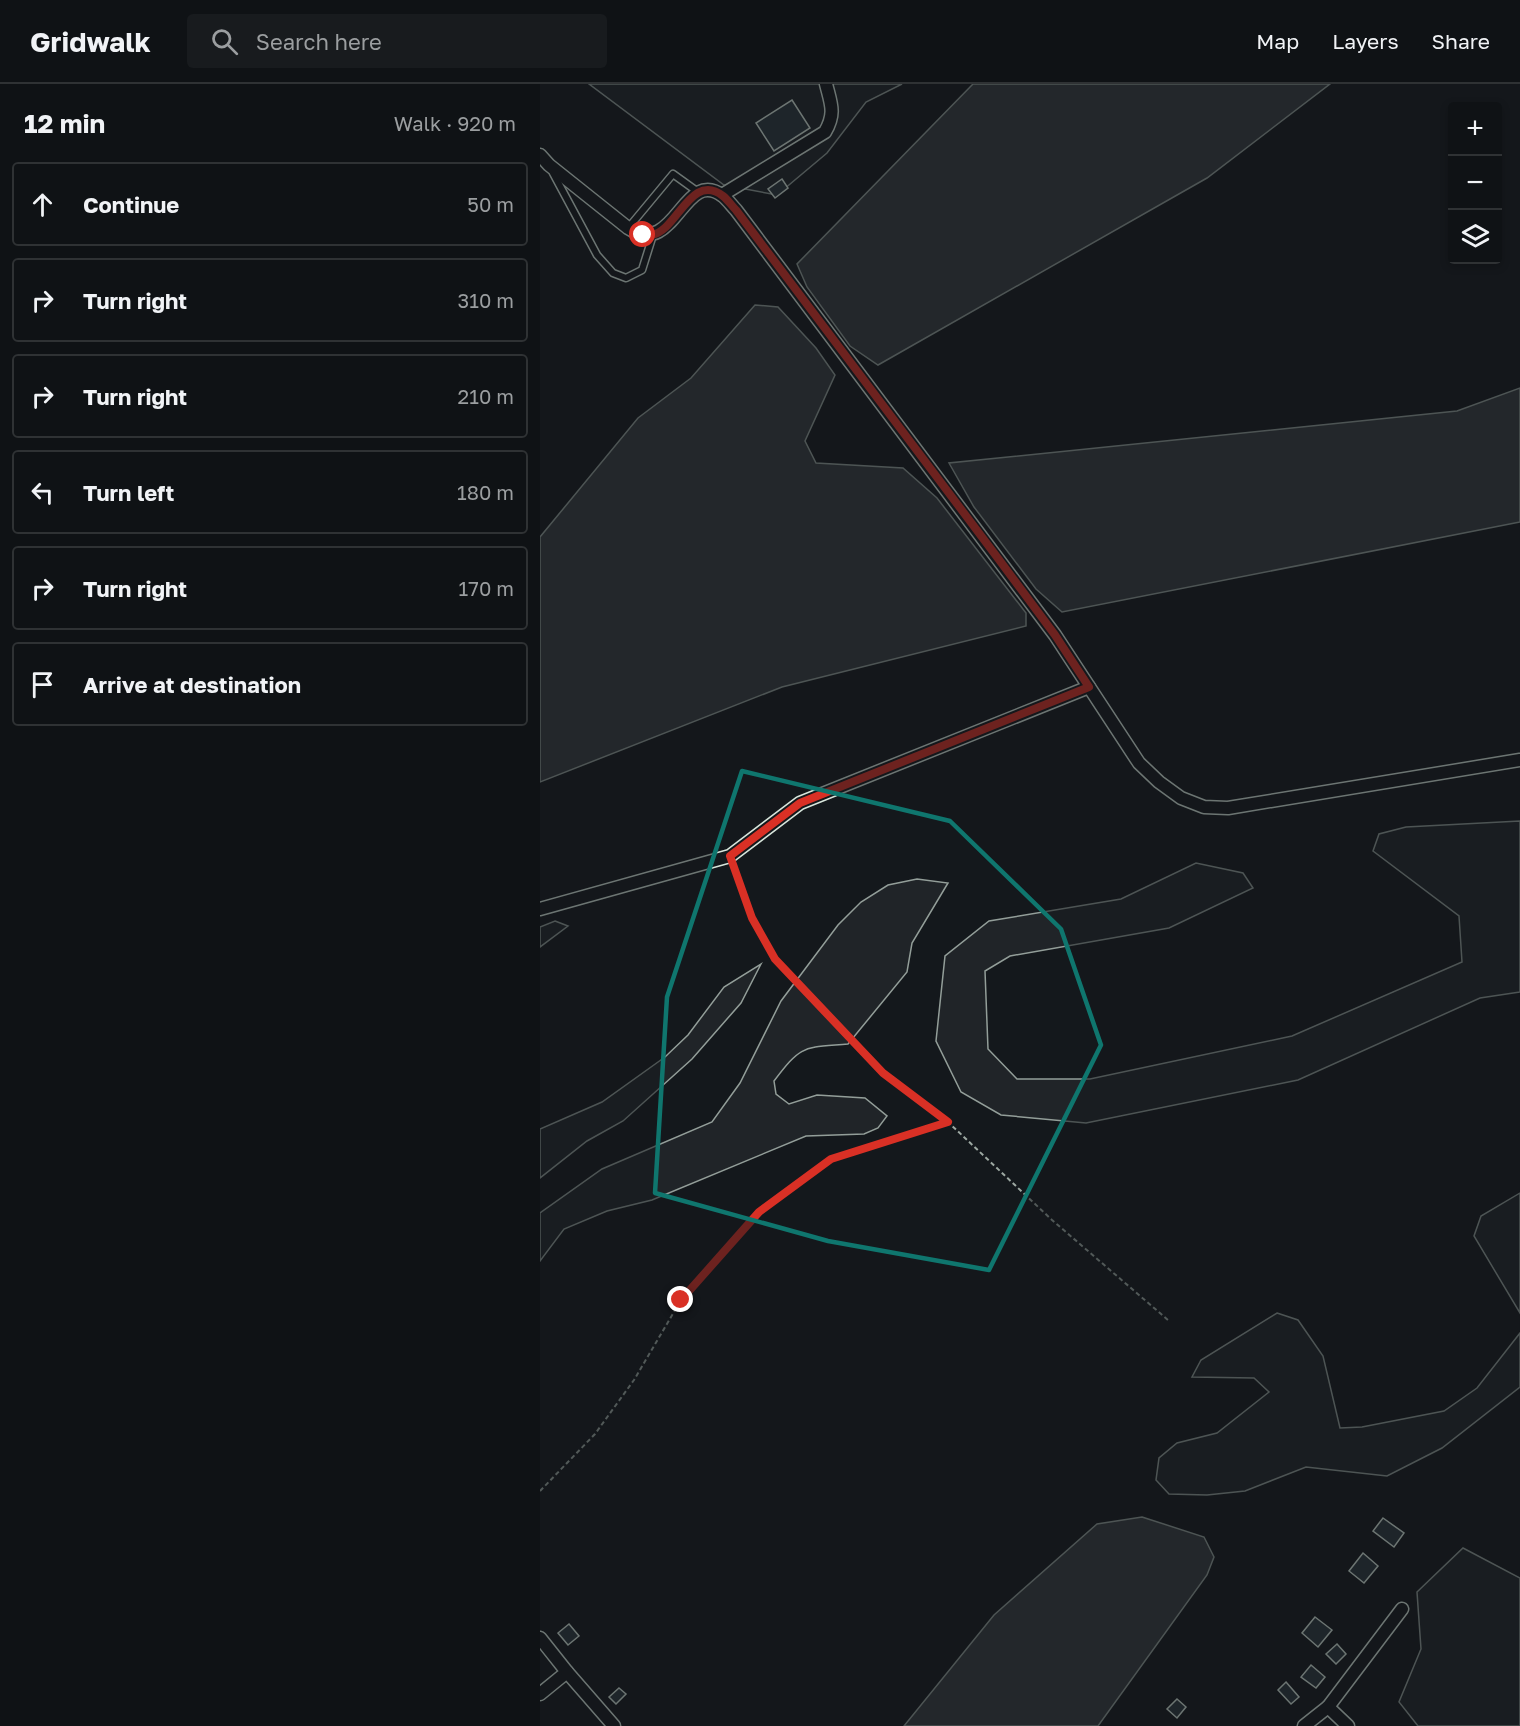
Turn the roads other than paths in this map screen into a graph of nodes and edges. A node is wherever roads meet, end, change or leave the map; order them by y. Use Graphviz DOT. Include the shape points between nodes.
graph roads {
  1 [pos="826,84"];
  2 [pos="540,155"];
  3 [pos="549,165"];
  4 [pos="698,192"];
  5 [pos="722,195"];
  6 [pos="628,228"];
  7 [pos="653,235"];
  8 [pos="1089,687"];
  9 [pos="1520,760"];
  10 [pos="540,909"];
  11 [pos="1402,1609"];
  12 [pos="540,1638"];
  13 [pos="567,1672"];
  14 [pos="540,1694"];
  15 [pos="1328,1707"];
  16 [pos="614,1726"];
  17 [pos="1304,1726"];
  18 [pos="1348,1726"];
  1 -- 5 [label="street" via="833,111 825,132"];
  2 -- 3 [label="street"];
  3 -- 6 [label="street"];
  3 -- 7 [label="lane" via="597,255 613,273 626,278 642,270"];
  4 -- 5 [label="street" via="708,190"];
  4 -- 6 [label="lane" via="677,175 670,176"];
  4 -- 7 [label="street"];
  5 -- 8 [label="street" via="1000,561"];
  6 -- 7 [label="street"];
  8 -- 9 [label="street" via="1139,763 1181,798 1204,807 1228,808"];
  8 -- 10 [label="street" via="800,803 730,856"];
  11 -- 15 [label="street"];
  12 -- 13 [label="street"];
  13 -- 14 [label="street"];
  13 -- 16 [label="street"];
  15 -- 17 [label="street"];
  15 -- 18 [label="street"];
}
